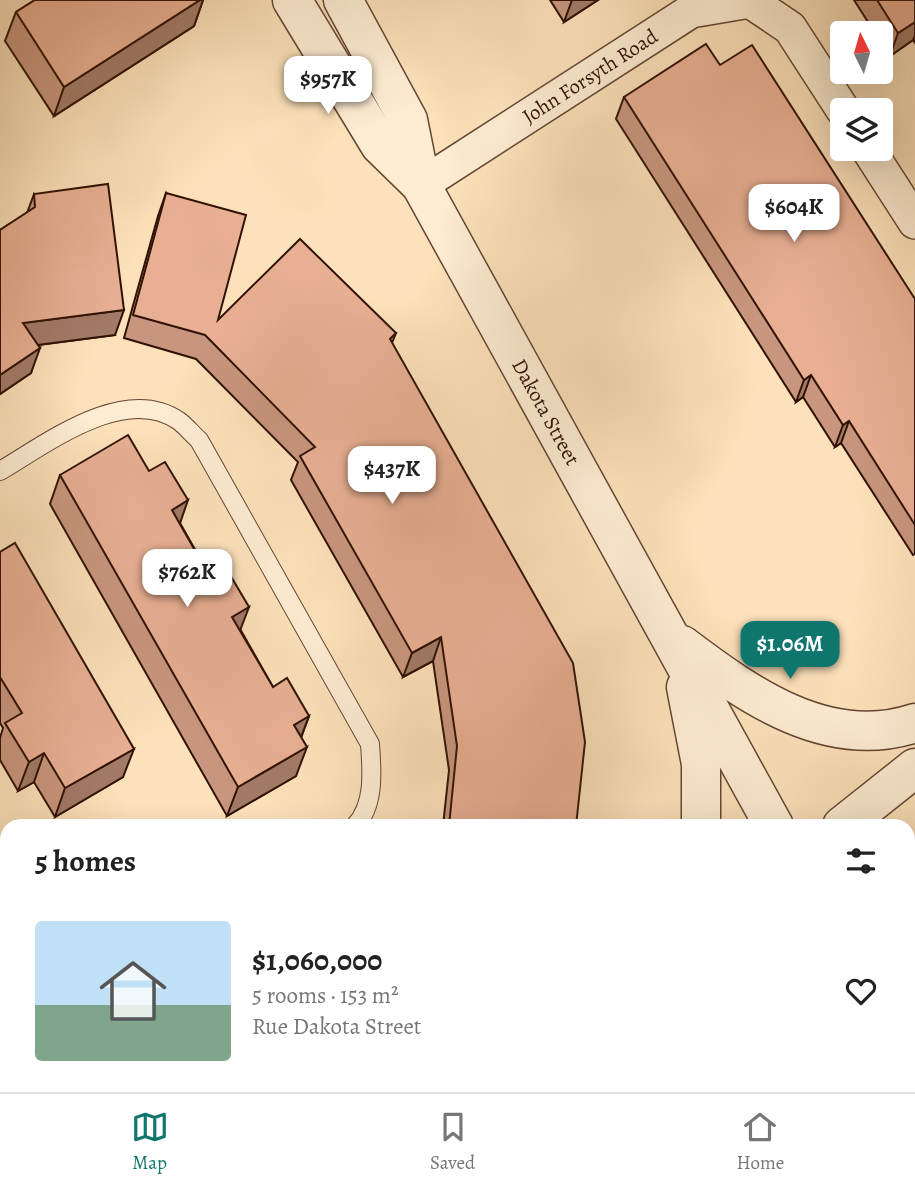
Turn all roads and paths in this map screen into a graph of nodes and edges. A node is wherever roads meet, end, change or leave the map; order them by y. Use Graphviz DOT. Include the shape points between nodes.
graph roads {
  1 [pos="292,0"];
  2 [pos="343,0"];
  3 [pos="836,98"];
  4 [pos="876,161"];
  5 [pos="421,185"];
  6 [pos="915,222"];
  7 [pos="0,471"];
  8 [pos="673,638"];
  9 [pos="915,723"];
  10 [pos="915,768"];
  11 [pos="359,819"];
  12 [pos="701,819"];
  13 [pos="770,819"];
  14 [pos="851,819"];
  1 -- 5 [label="street" via="380,145"];
  2 -- 5 [label="street" via="408,120"];
  3 -- 5 [label="street, John Forsyth Road" via="790,28 750,1 691,12"];
  4 -- 6 [label="street"];
  5 -- 8 [label="street, Dakota Street"];
  7 -- 11 [label="lane" via="89,418 115,412 159,412 178,420 198,440 370,744 373,773 367,806"];
  8 -- 9 [label="street" via="755,697 805,722 854,731"];
  8 -- 12 [label="street" via="701,764"];
  8 -- 13 [label="street"];
  10 -- 14 [label="street"];
}
